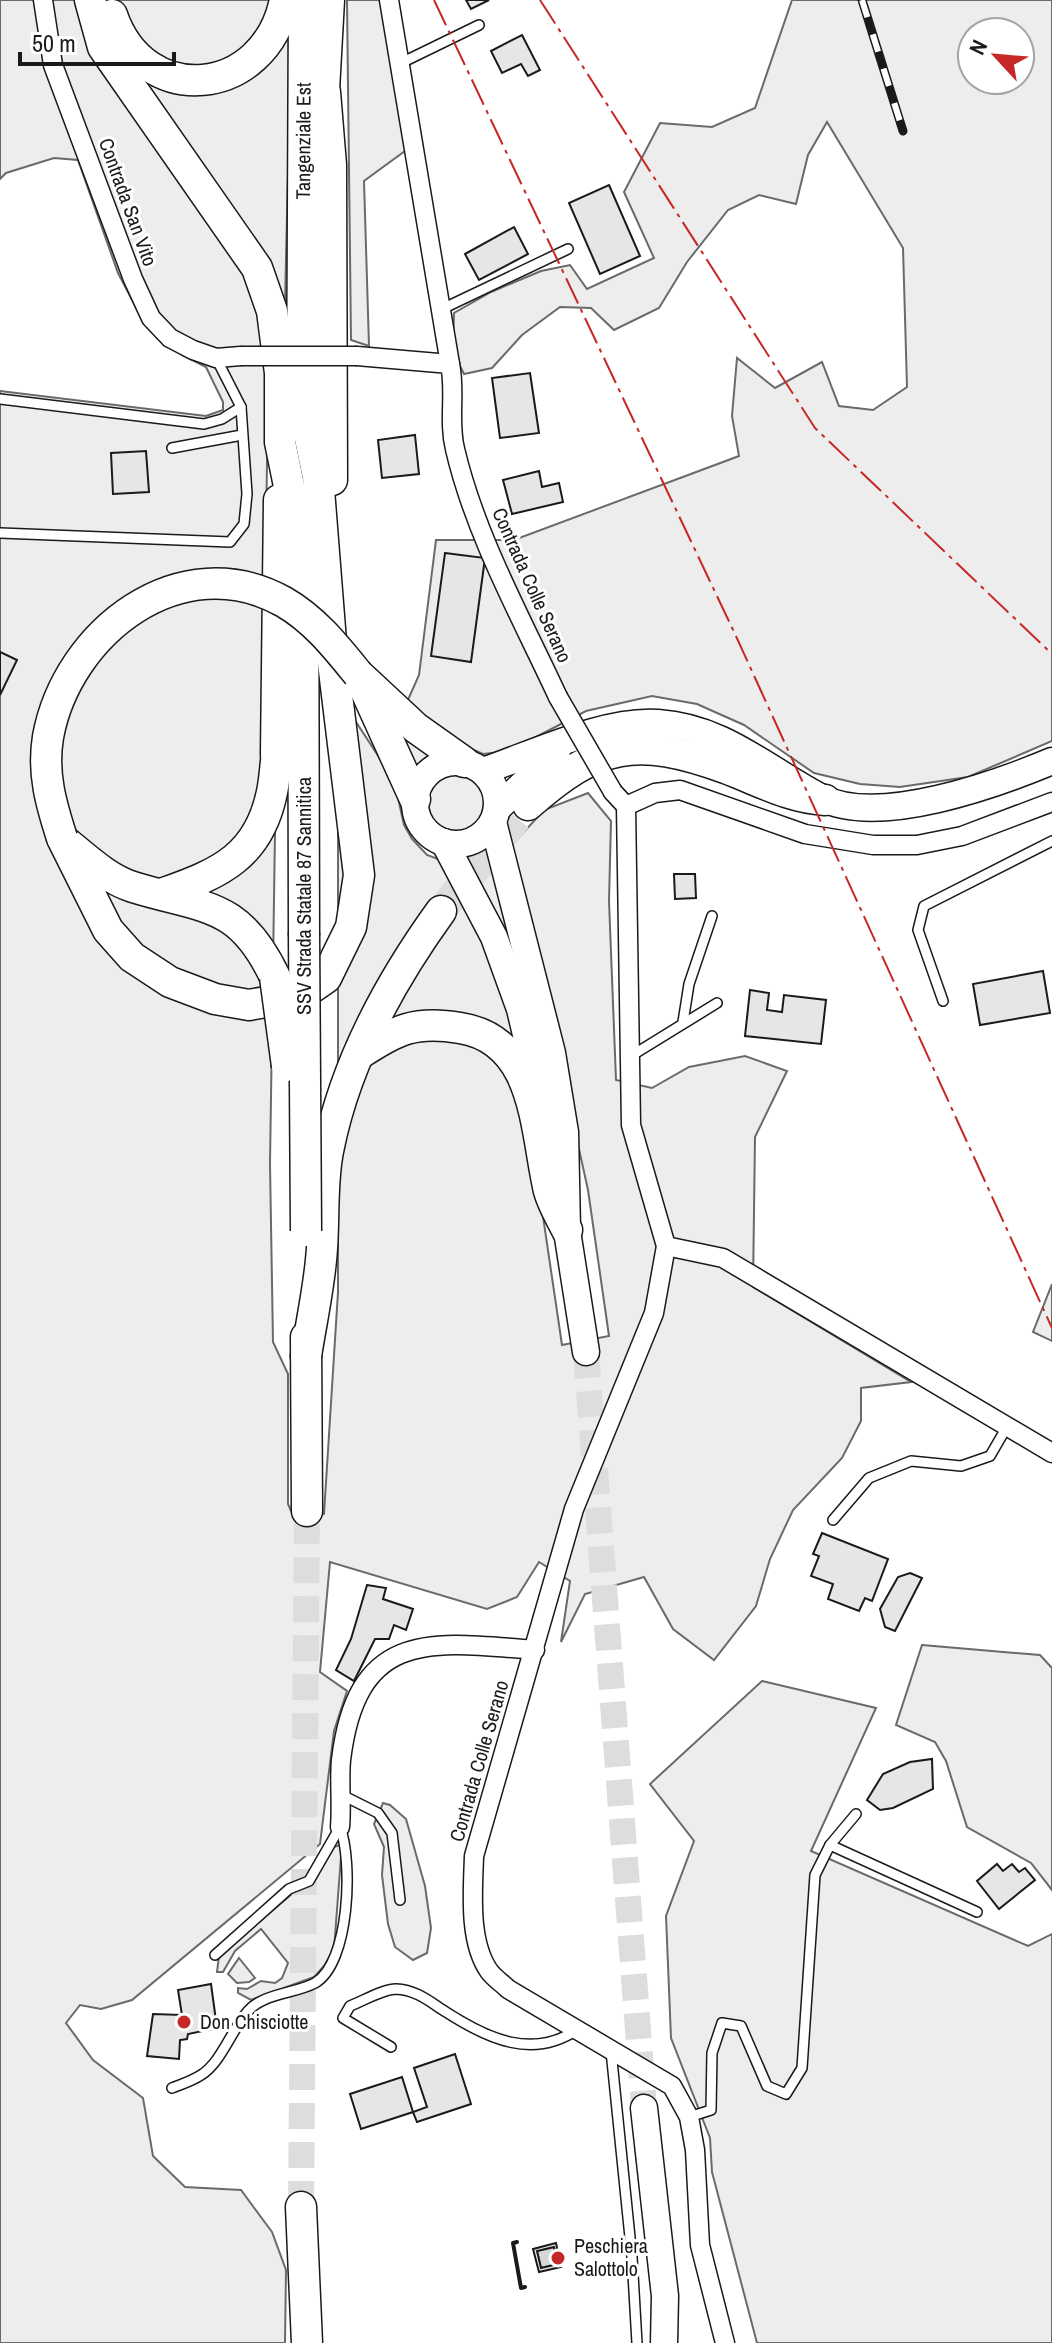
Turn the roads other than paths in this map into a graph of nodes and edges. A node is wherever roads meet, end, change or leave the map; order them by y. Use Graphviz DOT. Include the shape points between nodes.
graph roads {
  1 [pos="43,0"];
  2 [pos="90,0"];
  3 [pos="110,0"];
  4 [pos="285,0"];
  5 [pos="304,0"];
  6 [pos="329,0"];
  7 [pos="389,0"];
  8 [pos="479,25"];
  9 [pos="401,63"];
  10 [pos="325,92"];
  11 [pos="568,249"];
  12 [pos="305,281"];
  13 [pos="442,309"];
  14 [pos="216,358"];
  15 [pos="450,364"];
  16 [pos="0,399"];
  17 [pos="302,400"];
  18 [pos="241,407"];
  19 [pos="242,435"];
  20 [pos="280,442"];
  21 [pos="172,448"];
  22 [pos="0,533"];
  23 [pos="303,556"];
  24 [pos="303,642"];
  25 [pos="332,654"];
  26 [pos="358,674"];
  27 [pos="569,741"];
  28 [pos="276,754"];
  29 [pos="1052,761"];
  30 [pos="473,767"];
  31 [pos="415,799"];
  32 [pos="825,800"];
  33 [pos="1052,802"];
  34 [pos="528,805"];
  35 [pos="626,806"];
  36 [pos="495,815"];
  37 [pos="62,838"];
  38 [pos="1052,841"];
  39 [pos="444,842"];
  40 [pos="164,893"];
  41 [pos="441,911"];
  42 [pos="712,916"];
  43 [pos="943,1001"];
  44 [pos="717,1003"];
  45 [pos="683,1022"];
  46 [pos="359,1054"];
  47 [pos="628,1057"];
  48 [pos="567,1230"];
  49 [pos="306,1231"];
  50 [pos="666,1246"];
  51 [pos="586,1352"];
  52 [pos="306,1356"];
  53 [pos="1008,1425"];
  54 [pos="1052,1453"];
  55 [pos="307,1511"];
  56 [pos="833,1520"];
  57 [pos="535,1650"];
  58 [pos="342,1795"];
  59 [pos="856,1814"];
  60 [pos="340,1827"];
  61 [pos="830,1845"];
  62 [pos="400,1900"];
  63 [pos="977,1912"];
  64 [pos="215,1955"];
  65 [pos="578,2029"];
  66 [pos="391,2047"];
  67 [pos="611,2048"];
  68 [pos="172,2088"];
  69 [pos="644,2108"];
  70 [pos="689,2117"];
  71 [pos="301,2207"];
  72 [pos="307,2343"];
  73 [pos="637,2343"];
  74 [pos="664,2343"];
  75 [pos="725,2343"];
  1 -- 14 [label="street, Contrada San Vito" via="53,65 151,318 170,338"];
  2 -- 20 [label="main road" via="103,47 257,268 272,311 280,373"];
  3 -- 4 [label="main road" via="119,36 137,58 180,78 205,80 251,63 272,38"];
  5 -- 12 [label="main road, Tangenziale Est"];
  6 -- 10 [label="main road"];
  7 -- 9 [label="street, Contrada Colle Serano"];
  8 -- 9 [label="lane"];
  9 -- 13 [label="street, Contrada Colle Serano"];
  10 -- 12 [label="main road"];
  10 -- 25 [label="main road" via="331,165"];
  11 -- 13 [label="lane"];
  12 -- 17 [label="main road, SSV Strada Statale 87 Sannitica"];
  13 -- 15 [label="street, Contrada Colle Serano"];
  14 -- 15 [label="street, Contrada San Vito, bridge" via="357,356"];
  14 -- 18 [label="lane"];
  15 -- 35 [label="street, Contrada Colle Serano, bridge" via="454,446 480,525 558,697"];
  16 -- 18 [label="lane" via="204,424"];
  17 -- 23 [label="main road, SSV Strada Statale 87 Sannitica"];
  17 -- 25 [label="main road" via="318,477"];
  18 -- 19 [label="lane"];
  19 -- 21 [label="lane"];
  19 -- 22 [label="lane" via="244,524 230,542"];
  20 -- 23 [label="main road"];
  20 -- 28 [label="main road"];
  23 -- 24 [label="main road, SSV Strada Statale 87 Sannitica"];
  24 -- 28 [label="main road"];
  24 -- 49 [label="main road, SSV Strada Statale 87 Sannitica, bridge"];
  25 -- 37 [label="main road" via="359,875 351,927 326,978 300,996 249,1005 215,999 170,982 132,957 108,930"];
  26 -- 30 [label="main road" via="416,728"];
  26 -- 31 [label="main road"];
  26 -- 37 [label="main road, bridge" via="308,619 254,589 216,582 174,587 146,600 91,645 67,682 49,736 46,787"];
  27 -- 30 [label="main road"];
  27 -- 32 [label="main road" via="656,722 695,729 765,761"];
  27 -- 36 [label="main road"];
  28 -- 40 [label="main road" via="264,823 239,858 206,878"];
  29 -- 32 [label="main road" via="941,799 857,806"];
  30 -- 31 [label="main road" via="450,762 427,775"];
  30 -- 36 [label="main road" via="495,788"];
  31 -- 39 [label="main road" via="425,830"];
  32 -- 34 [label="main road" via="797,798 726,769 644,749 609,751 565,772"];
  33 -- 35 [label="street" via="962,836 917,845 873,845 805,834 680,790 655,793"];
  35 -- 47 [label="street, Contrada Colle Serano"];
  36 -- 39 [label="main road" via="472,841"];
  36 -- 48 [label="main road" via="552,1053 565,1132"];
  37 -- 40 [label="main road" via="105,874"];
  38 -- 43 [label="lane" via="924,906 918,930"];
  39 -- 48 [label="main road" via="494,937 520,1009"];
  40 -- 49 [label="main road, bridge" via="204,904 241,924 275,977 287,1044 289,1133"];
  41 -- 46 [label="main road" via="406,959"];
  42 -- 45 [label="lane" via="689,984"];
  44 -- 45 [label="lane"];
  45 -- 47 [label="lane"];
  46 -- 48 [label="main road" via="396,1031 429,1023 467,1029 501,1045 528,1088 550,1195"];
  46 -- 52 [label="main road" via="340,1096 327,1155 321,1259"];
  47 -- 50 [label="street, Contrada Colle Serano" via="631,1125"];
  48 -- 51 [label="main road"];
  49 -- 52 [label="main road, SSV Strada Statale 87 Sannitica"];
  50 -- 53 [label="street" via="723,1258"];
  50 -- 57 [label="street, Contrada Colle Serano" via="654,1313 574,1509"];
  52 -- 55 [label="main road, SSV Strada Statale 87 Sannitica"];
  53 -- 54 [label="street"];
  53 -- 56 [label="lane" via="990,1456 961,1466 911,1461 869,1478"];
  57 -- 58 [label="street" via="413,1647 385,1659 362,1685 352,1715 341,1760"];
  57 -- 65 [label="street, Contrada Colle Serano" via="474,1856 473,1902 480,1950 489,1971 508,1989"];
  58 -- 60 [label="street"];
  58 -- 62 [label="lane" via="378,1813 392,1833"];
  59 -- 61 [label="lane"];
  60 -- 64 [label="lane" via="309,1881 289,1889"];
  60 -- 68 [label="lane" via="347,1847 343,1918 331,1967 319,1981 298,1991 259,2001 204,2074"];
  61 -- 63 [label="lane"];
  61 -- 70 [label="lane" via="815,1875 802,2068 786,2094 767,2086 741,2026 722,2023 712,2053 711,2110"];
  65 -- 66 [label="lane" via="566,2038 513,2046 481,2033 422,1995 394,1989 350,2006 343,2018"];
  65 -- 67 [label="street, Contrada Colle Serano"];
  67 -- 70 [label="street, Contrada Colle Serano" via="672,2086"];
  67 -- 73 [label="lane"];
  69 -- 74 [label="main road" via="665,2296"];
  70 -- 75 [label="street, Contrada Colle Serano" via="700,2245"];
  71 -- 72 [label="main road"];
}
